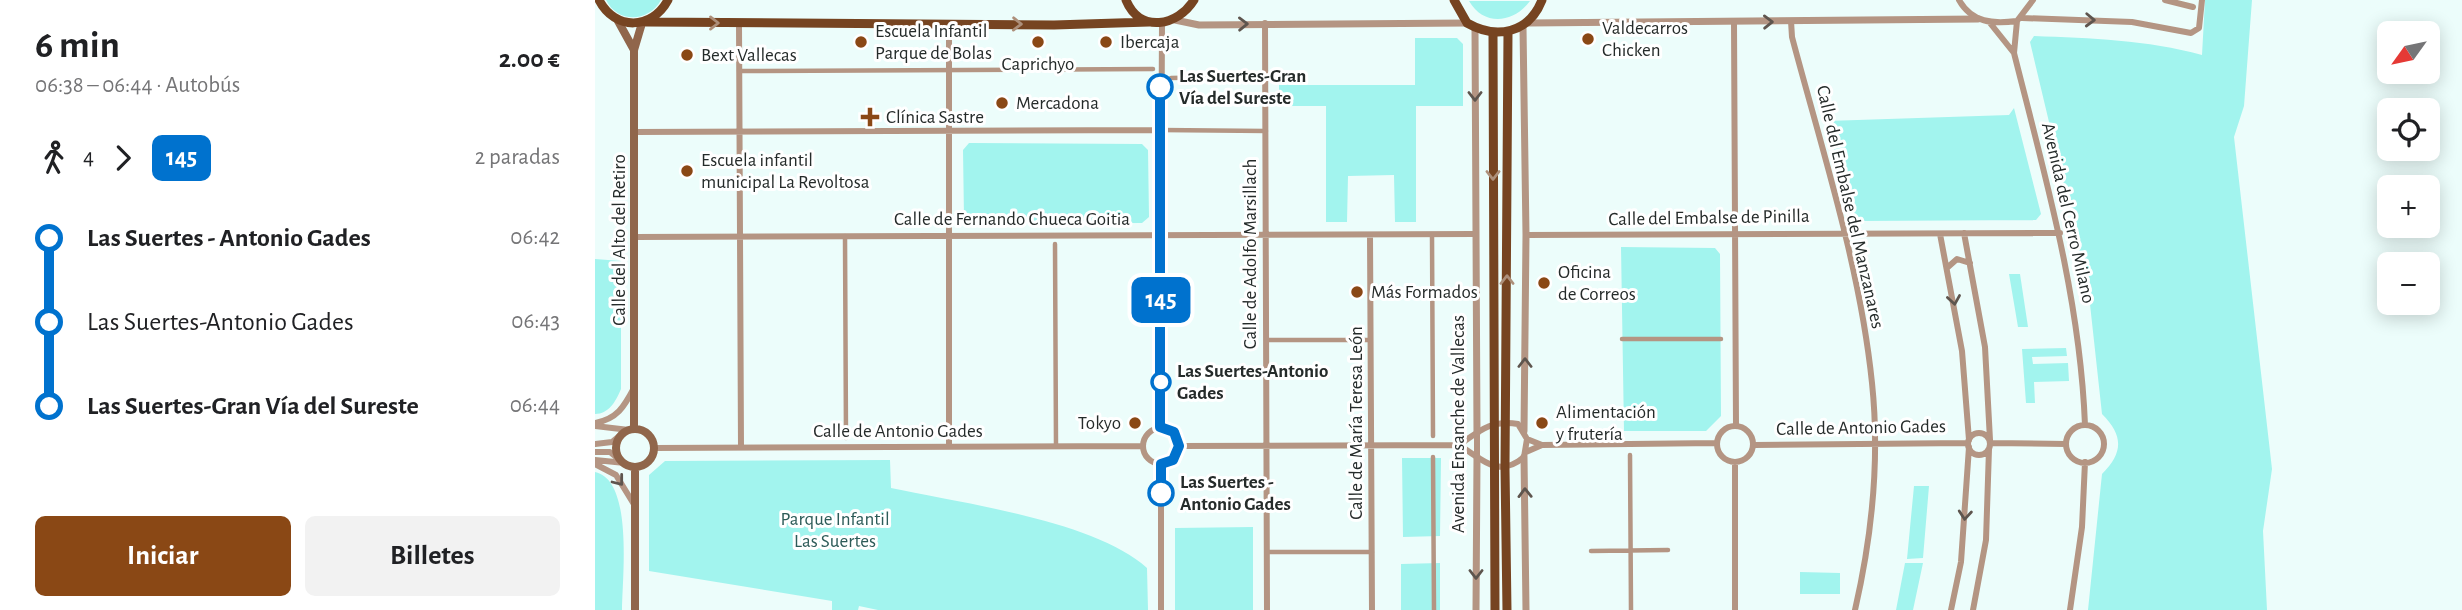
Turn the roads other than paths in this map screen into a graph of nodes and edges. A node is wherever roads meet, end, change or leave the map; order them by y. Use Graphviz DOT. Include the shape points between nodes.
graph roads {
  1 [pos="599,0"];
  2 [pos="668,0"];
  3 [pos="1126,0"];
  4 [pos="1194,0"];
  5 [pos="1454,0"];
  6 [pos="1542,0"];
  7 [pos="1959,0"];
  8 [pos="2033,0"];
  9 [pos="2165,0"];
  10 [pos="2202,0"];
  11 [pos="2193,7"];
  12 [pos="1978,19"];
  13 [pos="2019,19"];
  14 [pos="1175,20"];
  15 [pos="618,21"];
  16 [pos="1791,21"];
  17 [pos="644,22"];
  18 [pos="1149,22"];
  19 [pos="1734,22"];
  20 [pos="739,23"];
  21 [pos="949,23"];
  22 [pos="1265,23"];
  23 [pos="1990,23"];
  24 [pos="1161,24"];
  25 [pos="1471,25"];
  26 [pos="1526,25"];
  27 [pos="1508,32"];
  28 [pos="1493,33"];
  29 [pos="634,50"];
  30 [pos="2014,52"];
  31 [pos="950,69"];
  32 [pos="1153,69"];
  33 [pos="739,71"];
  34 [pos="1171,78"];
  35 [pos="1219,78"];
  36 [pos="1161,130"];
  37 [pos="950,131"];
  38 [pos="1266,131"];
  39 [pos="634,132"];
  40 [pos="740,132"];
  41 [pos="1842,232"];
  42 [pos="1964,233"];
  43 [pos="2060,233"];
  44 [pos="950,234"];
  45 [pos="1161,234"];
  46 [pos="1266,234"];
  47 [pos="1432,234"];
  48 [pos="1474,234"];
  49 [pos="1734,234"];
  50 [pos="1940,234"];
  51 [pos="845,235"];
  52 [pos="1370,235"];
  53 [pos="1527,235"];
  54 [pos="635,237"];
  55 [pos="740,237"];
  56 [pos="1055,244"];
  57 [pos="1970,263"];
  58 [pos="1948,267"];
  59 [pos="1622,339"];
  60 [pos="1721,339"];
  61 [pos="1266,340"];
  62 [pos="1371,340"];
  63 [pos="635,387"];
  64 [pos="1506,422"];
  65 [pos="1493,424"];
  66 [pos="595,425"];
  67 [pos="2085,425"];
  68 [pos="1736,426"];
  69 [pos="1160,427"];
  70 [pos="629,430"];
  71 [pos="1477,433"];
  72 [pos="1526,435"];
  73 [pos="1433,436"];
  74 [pos="846,438"];
  75 [pos="1717,443"];
  76 [pos="1968,443"];
  77 [pos="1875,444"];
  78 [pos="1990,444"];
  79 [pos="2066,444"];
  80 [pos="1371,445"];
  81 [pos="1459,445"];
  82 [pos="1542,445"];
  83 [pos="1754,445"];
  84 [pos="1056,446"];
  85 [pos="1142,446"];
  86 [pos="1179,446"];
  87 [pos="1267,446"];
  88 [pos="741,447"];
  89 [pos="949,447"];
  90 [pos="599,448"];
  91 [pos="654,448"];
  92 [pos="1525,454"];
  93 [pos="1630,455"];
  94 [pos="1433,457"];
  95 [pos="1477,457"];
  96 [pos="595,462"];
  97 [pos="623,462"];
  98 [pos="2085,462"];
  99 [pos="1735,463"];
  100 [pos="1161,464"];
  101 [pos="635,467"];
  102 [pos="1493,467"];
  103 [pos="1505,468"];
  104 [pos="635,506"];
  105 [pos="1631,550"];
  106 [pos="1668,550"];
  107 [pos="1591,551"];
  108 [pos="1267,552"];
  109 [pos="1372,552"];
  110 [pos="635,610"];
  111 [pos="1161,610"];
  112 [pos="1267,610"];
  113 [pos="1372,610"];
  114 [pos="1434,610"];
  115 [pos="1476,610"];
  116 [pos="1495,610"];
  117 [pos="1507,610"];
  118 [pos="1526,610"];
  119 [pos="1631,610"];
  120 [pos="1735,610"];
  121 [pos="1855,610"];
  122 [pos="1951,610"];
  123 [pos="1973,610"];
  124 [pos="2070,610"];
  1 -- 15 [label="main road"];
  2 -- 17 [label="main road" via="655,17"];
  3 -- 18 [label="main road" via="1137,16"];
  4 -- 14 [label="main road"];
  5 -- 25 [label="main road"];
  6 -- 26 [label="main road"];
  7 -- 12 [label="street"];
  8 -- 13 [label="street"];
  9 -- 11 [label="street"];
  13 -- 10 [label="street, one-way" via="2132,22 2192,33 2200,23"];
  12 -- 16 [label="street"];
  12 -- 23 [label="street"];
  13 -- 23 [label="street"];
  13 -- 30 [label="street, Avenida del Cerro Milano"];
  14 -- 22 [label="street, one-way" via="1199,25"];
  14 -- 24 [label="main road"];
  15 -- 17 [label="main road"];
  15 -- 29 [label="main road, Calle del Alto del Retiro"];
  19 -- 16 [label="street, one-way"];
  16 -- 41 [label="street, Calle del Embalse del Manzanares"];
  17 -- 20 [label="main road, one-way"];
  17 -- 29 [label="main road, Calle del Alto del Retiro"];
  21 -- 18 [label="main road, one-way"];
  18 -- 24 [label="main road"];
  19 -- 26 [label="street"];
  19 -- 49 [label="street"];
  20 -- 21 [label="main road"];
  20 -- 33 [label="street"];
  21 -- 31 [label="street"];
  22 -- 25 [label="street"];
  22 -- 38 [label="street, Calle de Adolfo Marsillach"];
  23 -- 30 [label="street, Avenida del Cerro Milano"];
  24 -- 36 [label="street"];
  25 -- 28 [label="main road"];
  25 -- 48 [label="street, Avenida Ensanche de Vallecas, one-way"];
  26 -- 27 [label="main road"];
  26 -- 53 [label="street"];
  27 -- 28 [label="main road"];
  64 -- 27 [label="main road, one-way"];
  28 -- 65 [label="main road, Avenida Ensanche de Vallecas, one-way"];
  29 -- 39 [label="main road, Calle del Alto del Retiro"];
  30 -- 43 [label="street, Avenida del Cerro Milano"];
  31 -- 32 [label="street"];
  31 -- 33 [label="street"];
  31 -- 37 [label="street"];
  33 -- 40 [label="street"];
  34 -- 35 [label="street"];
  36 -- 37 [label="street"];
  36 -- 38 [label="street"];
  36 -- 45 [label="street"];
  37 -- 40 [label="street"];
  37 -- 44 [label="street"];
  38 -- 46 [label="street, Calle de Adolfo Marsillach"];
  39 -- 40 [label="street"];
  39 -- 54 [label="main road, Calle del Alto del Retiro"];
  40 -- 55 [label="street"];
  41 -- 49 [label="street, Calle del Embalse de Pinilla"];
  41 -- 50 [label="street, Calle del Embalse de Pinilla"];
  41 -- 77 [label="street, Calle del Embalse del Manzanares" via="1865,342"];
  42 -- 43 [label="street, Calle del Embalse de Pinilla"];
  42 -- 50 [label="street, Calle del Embalse de Pinilla"];
  42 -- 57 [label="street"];
  43 -- 67 [label="street, Avenida del Cerro Milano" via="2081,356"];
  44 -- 45 [label="street, Calle de Fernando Chueca Goitia"];
  44 -- 51 [label="street, Calle de Fernando Chueca Goitia"];
  44 -- 89 [label="street"];
  45 -- 46 [label="street, Calle de Fernando Chueca Goitia"];
  45 -- 69 [label="street"];
  46 -- 52 [label="street, Calle de Fernando Chueca Goitia"];
  46 -- 61 [label="street, Calle de Adolfo Marsillach"];
  47 -- 48 [label="street, Calle de Fernando Chueca Goitia"];
  47 -- 52 [label="street, Calle de Fernando Chueca Goitia"];
  47 -- 73 [label="street"];
  48 -- 71 [label="street, Avenida Ensanche de Vallecas"];
  49 -- 53 [label="street, Calle del Embalse de Pinilla"];
  49 -- 68 [label="street"];
  50 -- 58 [label="street"];
  51 -- 55 [label="street, Calle de Fernando Chueca Goitia"];
  51 -- 74 [label="street"];
  52 -- 62 [label="street, Calle de María Teresa León"];
  72 -- 53 [label="street, one-way"];
  54 -- 55 [label="street, Calle de Fernando Chueca Goitia"];
  54 -- 63 [label="main road, Calle del Alto del Retiro"];
  55 -- 88 [label="street"];
  56 -- 84 [label="street"];
  57 -- 58 [label="street" via="1957,259"];
  57 -- 78 [label="street" via="1985,347"];
  58 -- 76 [label="street, one-way" via="1963,360"];
  59 -- 60 [label="street"];
  61 -- 62 [label="street"];
  61 -- 87 [label="street, Calle de Adolfo Marsillach"];
  62 -- 80 [label="street, Calle de María Teresa León"];
  63 -- 66 [label="street" via="622,410"];
  63 -- 70 [label="main road, Calle del Alto del Retiro"];
  64 -- 65 [label="street"];
  64 -- 72 [label="street" via="1518,424"];
  64 -- 103 [label="main road"];
  65 -- 71 [label="street"];
  65 -- 102 [label="main road, Avenida Ensanche de Vallecas"];
  66 -- 70 [label="street"];
  67 -- 79 [label="street" via="2070,432"];
  67 -- 98 [label="street" via="2097,429 2103,447 2097,458"];
  68 -- 75 [label="street" via="1720,434"];
  68 -- 83 [label="street" via="1746,429"];
  69 -- 85 [label="street" via="1147,434"];
  69 -- 86 [label="street" via="1174,432"];
  70 -- 90 [label="street"];
  70 -- 91 [label="main road" via="646,432"];
  70 -- 97 [label="main road" via="616,450"];
  71 -- 81 [label="street"];
  71 -- 95 [label="street, Avenida Ensanche de Vallecas"];
  72 -- 82 [label="street"];
  72 -- 92 [label="street"];
  75 -- 82 [label="street"];
  75 -- 99 [label="street" via="1723,458"];
  76 -- 77 [label="street, Calle de Antonio Gades"];
  76 -- 78 [label="street" via="1979,432"];
  76 -- 78 [label="street" via="1973,453 1980,455"];
  76 -- 122 [label="street, one-way" via="1961,562"];
  77 -- 83 [label="street, Calle de Antonio Gades"];
  77 -- 121 [label="street, Calle del Embalse del Manzanares" via="1871,522"];
  78 -- 79 [label="street"];
  78 -- 123 [label="street" via="1986,532"];
  79 -- 98 [label="street" via="2073,458"];
  80 -- 81 [label="street"];
  80 -- 87 [label="street"];
  80 -- 109 [label="street, Calle de María Teresa León"];
  81 -- 95 [label="street"];
  82 -- 92 [label="street"];
  83 -- 99 [label="street" via="1748,458"];
  84 -- 85 [label="street, Calle de Antonio Gades"];
  84 -- 89 [label="street, Calle de Antonio Gades"];
  85 -- 100 [label="street" via="1148,459"];
  86 -- 87 [label="street"];
  86 -- 100 [label="street" via="1173,460"];
  87 -- 108 [label="street, Calle de Adolfo Marsillach"];
  88 -- 89 [label="street, Calle de Antonio Gades"];
  88 -- 91 [label="street, Calle de Antonio Gades"];
  90 -- 97 [label="street"];
  91 -- 101 [label="main road" via="651,459"];
  92 -- 103 [label="street"];
  118 -- 92 [label="street, one-way"];
  93 -- 105 [label="street"];
  94 -- 114 [label="street"];
  95 -- 102 [label="street"];
  95 -- 115 [label="street, Avenida Ensanche de Vallecas, one-way"];
  96 -- 97 [label="street"];
  96 -- 104 [label="street, one-way" via="616,475"];
  97 -- 101 [label="main road"];
  98 -- 124 [label="street" via="2082,527"];
  99 -- 120 [label="street"];
  100 -- 111 [label="street"];
  101 -- 104 [label="main road"];
  102 -- 103 [label="street"];
  102 -- 116 [label="main road, Avenida Ensanche de Vallecas"];
  103 -- 117 [label="main road"];
  104 -- 110 [label="main road"];
  105 -- 106 [label="street"];
  105 -- 107 [label="street"];
  105 -- 119 [label="street"];
  108 -- 109 [label="street"];
  108 -- 112 [label="street, Calle de Adolfo Marsillach"];
  109 -- 113 [label="street, Calle de María Teresa León"];
}
